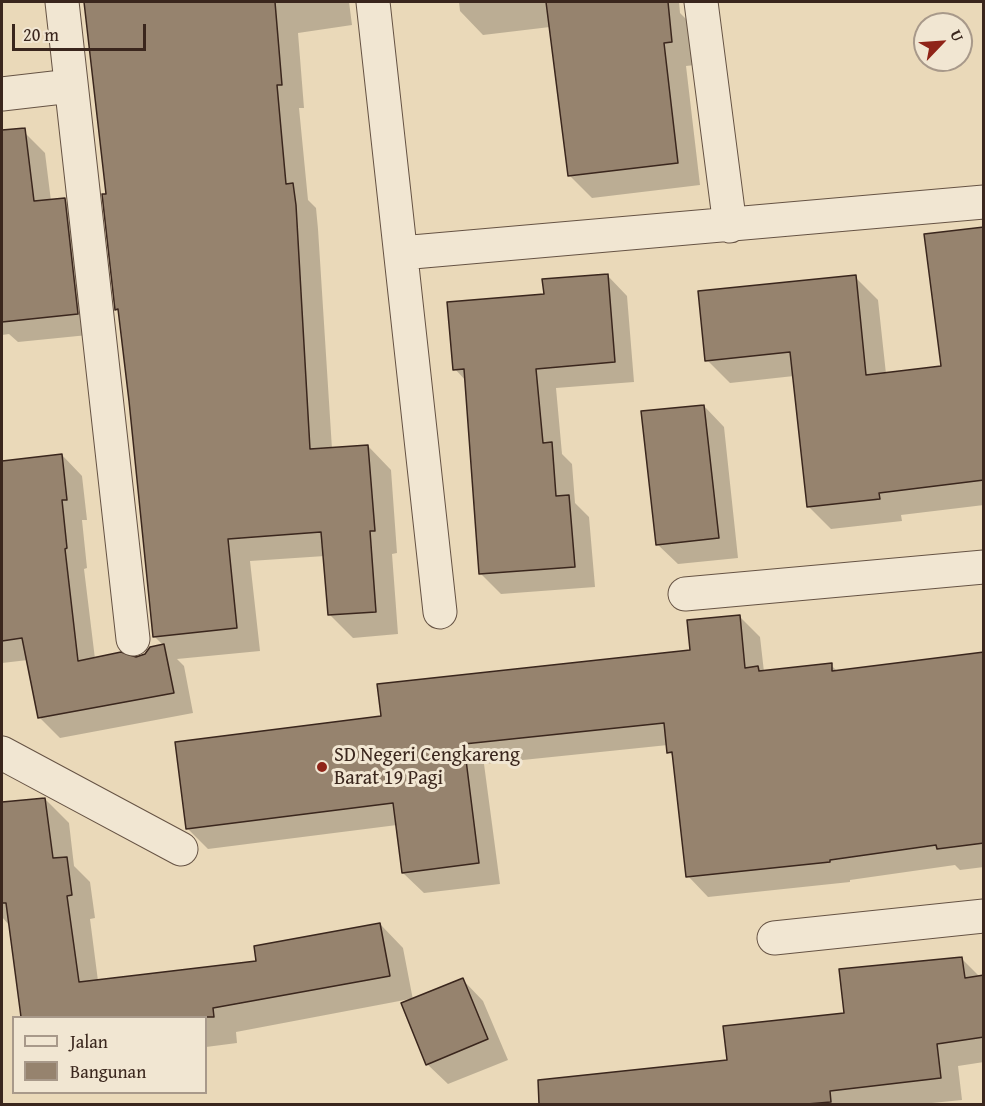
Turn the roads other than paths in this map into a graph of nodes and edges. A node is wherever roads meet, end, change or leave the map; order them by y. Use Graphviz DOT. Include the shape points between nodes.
graph roads {
  1 [pos="62,2"];
  2 [pos="373,2"];
  3 [pos="701,2"];
  4 [pos="71,86"];
  5 [pos="2,94"];
  6 [pos="984,202"];
  7 [pos="730,226"];
  8 [pos="401,253"];
  9 [pos="984,567"];
  10 [pos="685,594"];
  11 [pos="440,612"];
  12 [pos="133,639"];
  13 [pos="2,753"];
  14 [pos="181,849"];
  15 [pos="984,916"];
  16 [pos="774,938"];
  1 -- 4 [label="street"];
  2 -- 8 [label="street"];
  3 -- 7 [label="street"];
  4 -- 5 [label="street"];
  4 -- 12 [label="street"];
  6 -- 7 [label="street"];
  7 -- 8 [label="street"];
  8 -- 11 [label="street"];
  9 -- 10 [label="street"];
  13 -- 14 [label="street"];
  15 -- 16 [label="street"];
}
